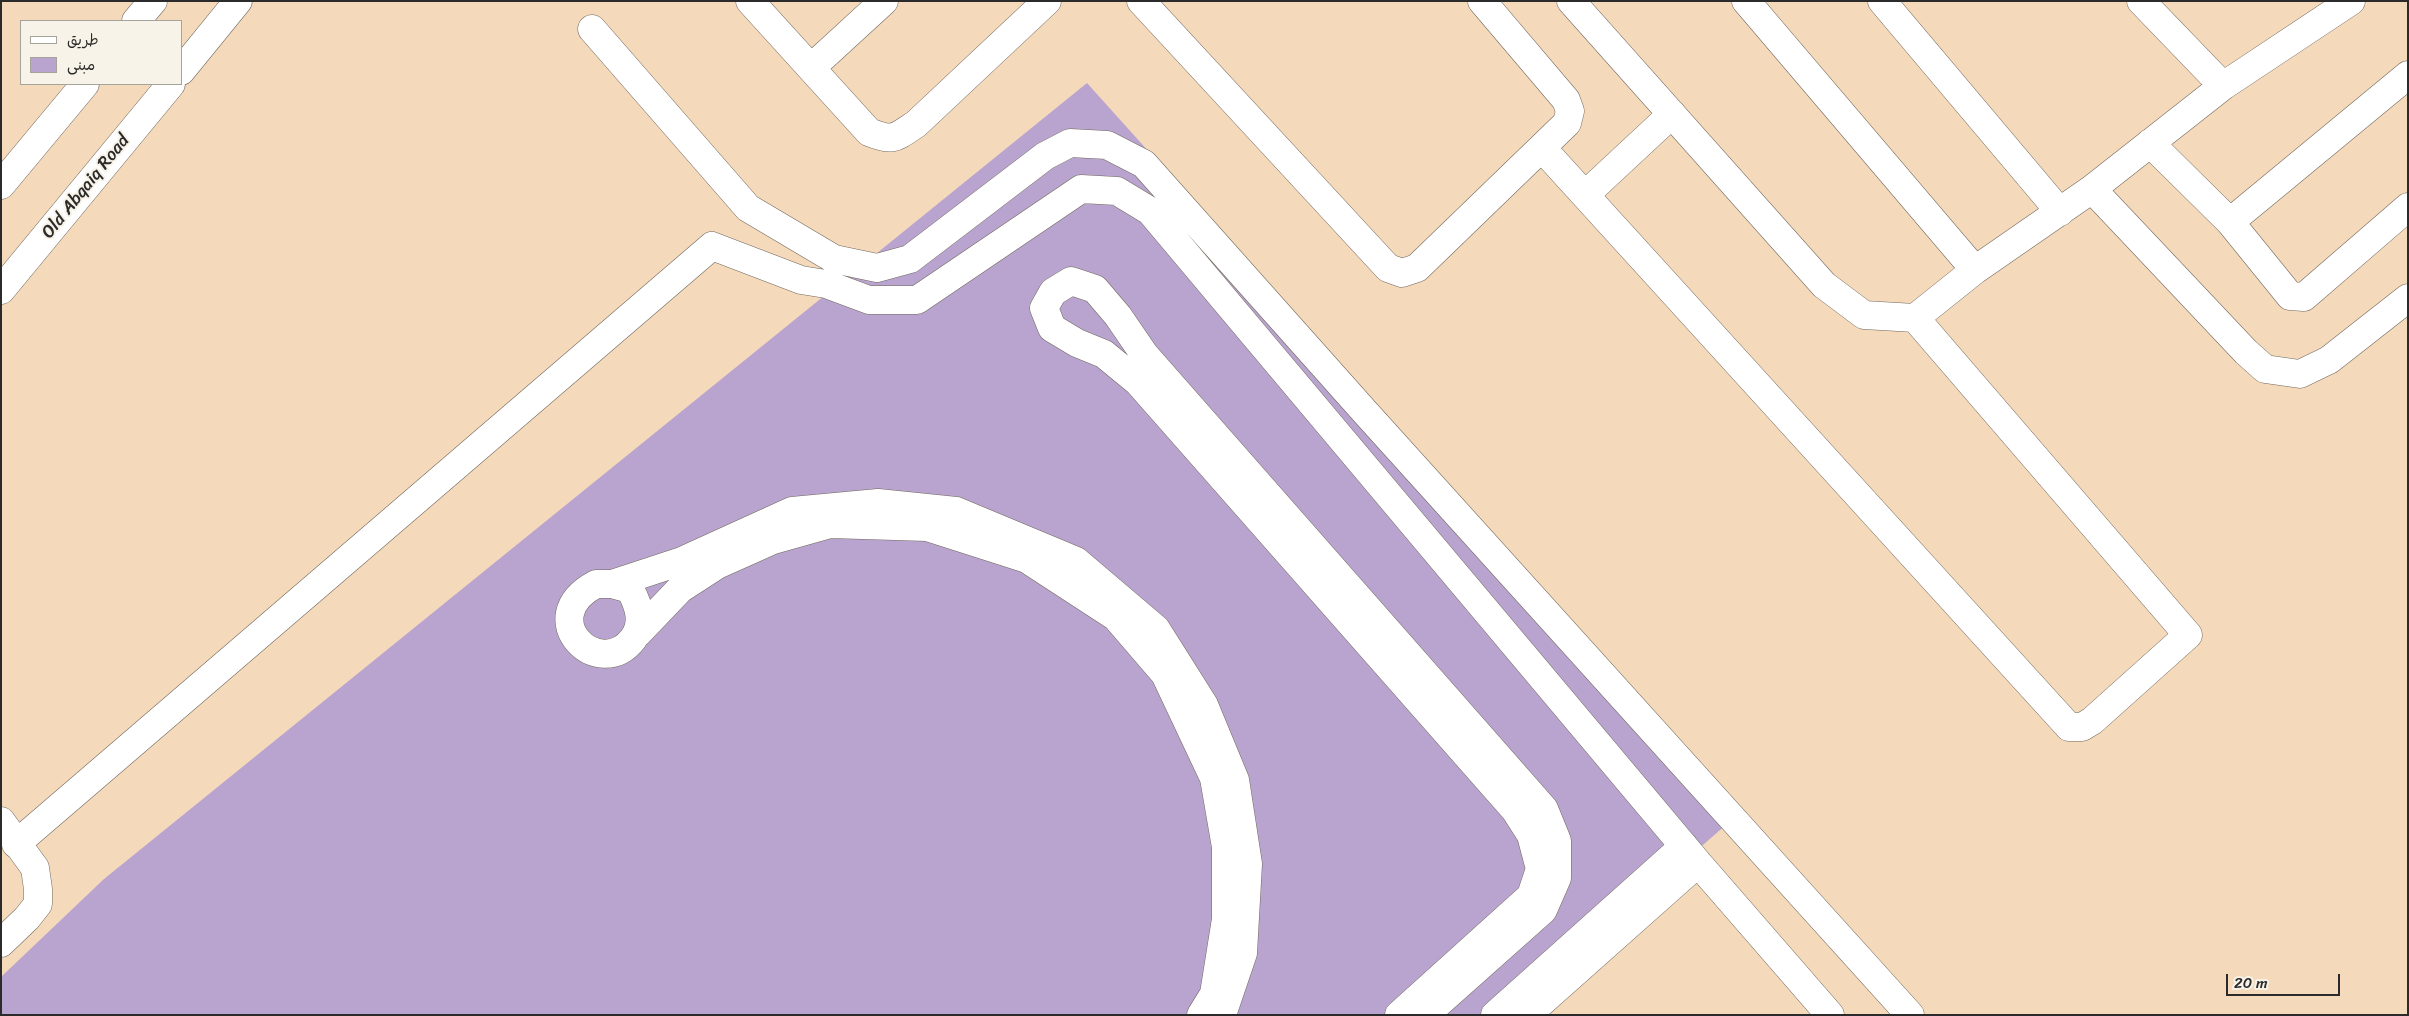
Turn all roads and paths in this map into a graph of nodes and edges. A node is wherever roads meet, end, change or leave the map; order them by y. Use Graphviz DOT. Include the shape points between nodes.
graph roads {
  1 [pos="152,1"];
  2 [pos="238,1"];
  3 [pos="750,1"];
  4 [pos="884,1"];
  5 [pos="1047,1"];
  6 [pos="1141,1"];
  7 [pos="1482,1"];
  8 [pos="1571,1"];
  9 [pos="1746,1"];
  10 [pos="1882,1"];
  11 [pos="2141,1"];
  12 [pos="2351,1"];
  13 [pos="137,20"];
  14 [pos="592,29"];
  15 [pos="811,68"];
  16 [pos="182,70"];
  17 [pos="2408,75"];
  18 [pos="84,85"];
  19 [pos="170,85"];
  20 [pos="2223,86"];
  21 [pos="1672,114"];
  22 [pos="2150,144"];
  23 [pos="1542,148"];
  24 [pos="1,185"];
  25 [pos="2092,189"];
  26 [pos="1585,195"];
  27 [pos="2408,207"];
  28 [pos="2060,212"];
  29 [pos="2230,222"];
  30 [pos="1976,270"];
  31 [pos="1,290"];
  32 [pos="2408,298"];
  33 [pos="1915,318"];
  34 [pos="612,584"];
  35 [pos="638,633"];
  36 [pos="1,820"];
  37 [pos="16,844"];
  38 [pos="1691,854"];
  39 [pos="1,943"];
  40 [pos="1201,1015"];
  41 [pos="1222,1015"];
  42 [pos="1399,1015"];
  43 [pos="1425,1015"];
  44 [pos="1495,1015"];
  45 [pos="1527,1015"];
  46 [pos="1830,1015"];
  47 [pos="1910,1015"];
  1 -- 13 [label="main road"];
  2 -- 16 [label="main road"];
  3 -- 15 [label="main road"];
  4 -- 15 [label="main road"];
  5 -- 15 [label="main road" via="916,124 898,136 886,139 869,132"];
  6 -- 23 [label="main road" via="1388,268 1402,273 1417,268"];
  7 -- 23 [label="main road" via="1566,100 1570,111 1567,123"];
  8 -- 21 [label="main road"];
  9 -- 30 [label="main road"];
  10 -- 28 [label="main road"];
  11 -- 20 [label="main road"];
  12 -- 20 [label="main road"];
  14 -- 47 [label="main road" via="748,208 834,259 877,268 910,259 1045,156 1070,144 1107,145 1144,164"];
  17 -- 29 [label="main road"];
  18 -- 24 [label="main road"];
  19 -- 31 [label="main road, Old Abqaiq Road"];
  20 -- 22 [label="main road"];
  21 -- 26 [label="main road"];
  21 -- 33 [label="main road" via="1824,285 1864,315"];
  22 -- 25 [label="main road"];
  22 -- 29 [label="main road"];
  23 -- 26 [label="main road"];
  25 -- 28 [label="main road"];
  25 -- 32 [label="main road" via="2265,369 2300,374 2329,360"];
  26 -- 33 [label="main road" via="2069,726 2082,727 2092,722 2188,635"];
  27 -- 29 [label="main road" via="2304,297 2296,298 2290,296"];
  28 -- 30 [label="main road"];
  30 -- 33 [label="main road"];
  34 -- 35 [label="main road" via="630,589 634,596 641,617"];
  34 -- 35 [label="main road" via="596,584 582,591 572,604 569,619 573,635 583,647 598,654 614,653 628,646"];
  34 -- 41 [label="main road" via="682,561 792,511 878,503 956,511 1076,561 1156,629 1204,704 1235,780 1248,864 1243,954"];
  35 -- 40 [label="main road" via="680,589 717,565 773,540 830,524 927,526 1027,559 1116,617 1165,674 1214,778 1226,848 1226,919 1214,994"];
  36 -- 37 [label="main road" via="16,838"];
  37 -- 38 [label="main road" via="712,246 801,280 826,284 869,300 917,300 1081,189 1117,190 1150,211"];
  37 -- 39 [label="main road" via="35,868 38,904"];
  38 -- 44 [label="main road"];
  38 -- 45 [label="main road"];
  38 -- 46 [label="main road"];
  42 -- 43 [label="main road" via="1531,896 1540,869 1531,835 1515,810 1138,382 1104,354 1077,344 1052,328 1044,308 1053,292 1072,281 1095,289 1144,354 1544,809 1557,841 1557,878 1543,910"];
}
